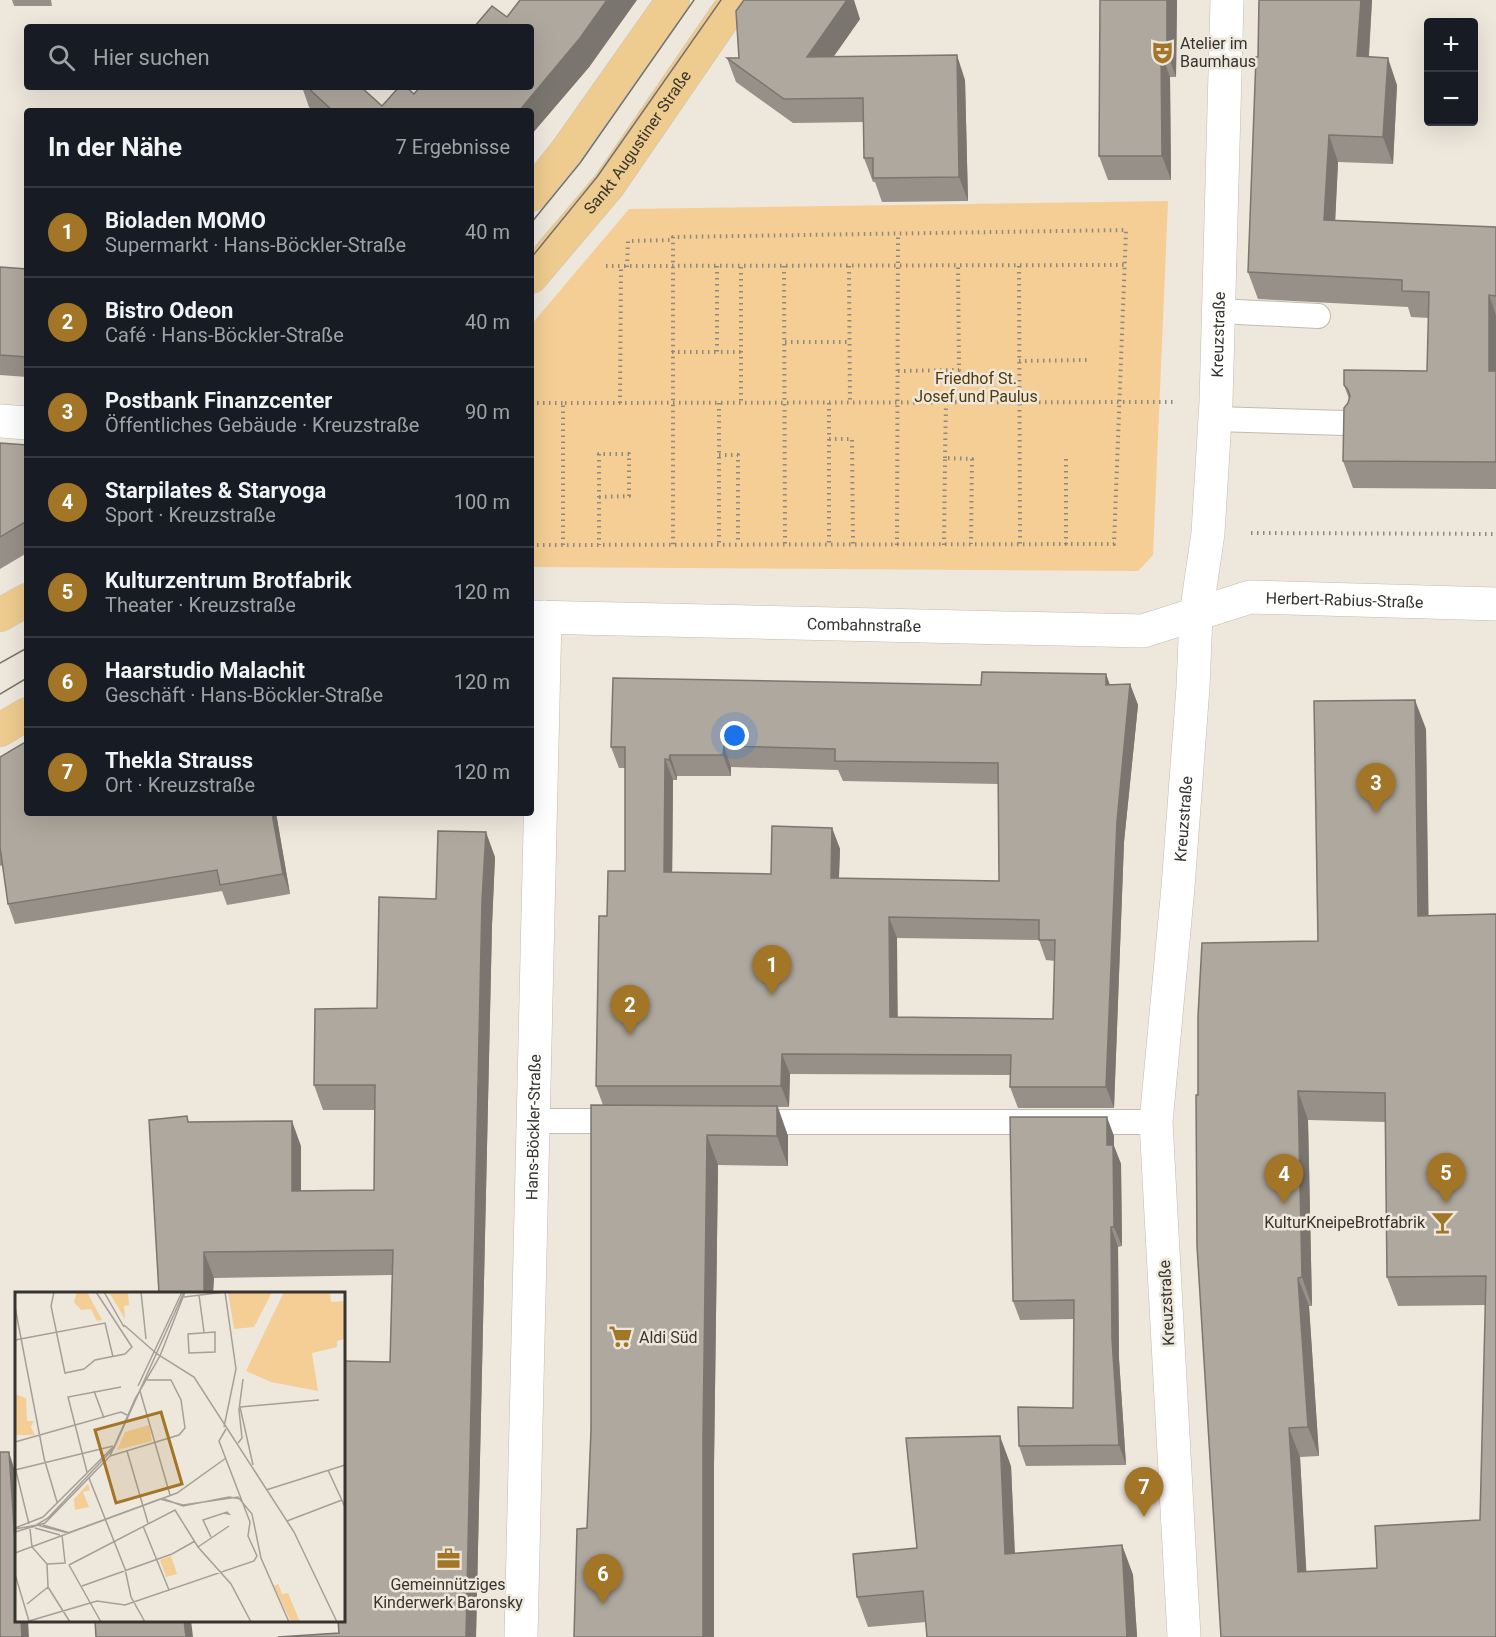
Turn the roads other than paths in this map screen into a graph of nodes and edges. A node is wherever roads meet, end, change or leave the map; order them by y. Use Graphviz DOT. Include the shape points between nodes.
graph roads {
  1 [pos="673,0"];
  2 [pos="736,0"];
  3 [pos="1227,0"];
  4 [pos="534,191"];
  5 [pos="534,273"];
  6 [pos="1218,311"];
  7 [pos="1318,316"];
  8 [pos="1215,411"];
  9 [pos="0,421"];
  10 [pos="24,423"];
  11 [pos="1345,423"];
  12 [pos="24,602"];
  13 [pos="1496,604"];
  14 [pos="0,615"];
  15 [pos="1196,615"];
  16 [pos="538,617"];
  17 [pos="24,716"];
  18 [pos="0,730"];
  19 [pos="533,1121"];
  20 [pos="641,1121"];
  21 [pos="725,1122"];
  22 [pos="1156,1122"];
  23 [pos="520,1637"];
  24 [pos="1184,1637"];
  1 -- 4 [label="main road"];
  2 -- 5 [label="main road, Sankt Augustiner Straße" via="609,185"];
  3 -- 6 [label="street, Kreuzstraße"];
  6 -- 7 [label="lane"];
  6 -- 8 [label="street, Kreuzstraße"];
  8 -- 11 [label="lane"];
  8 -- 15 [label="street, Kreuzstraße" via="1208,533"];
  9 -- 10 [label="street"];
  12 -- 14 [label="main road"];
  13 -- 15 [label="street, Herbert-Rabius-Straße" via="1250,597"];
  15 -- 16 [label="street, Combahnstraße" via="1143,631"];
  15 -- 22 [label="street, Kreuzstraße" via="1179,876"];
  16 -- 19 [label="street, Hans-Böckler-Straße"];
  17 -- 18 [label="main road"];
  19 -- 20 [label="lane"];
  19 -- 23 [label="street, Hans-Böckler-Straße"];
  21 -- 22 [label="lane"];
  22 -- 24 [label="street, Kreuzstraße"];
}
